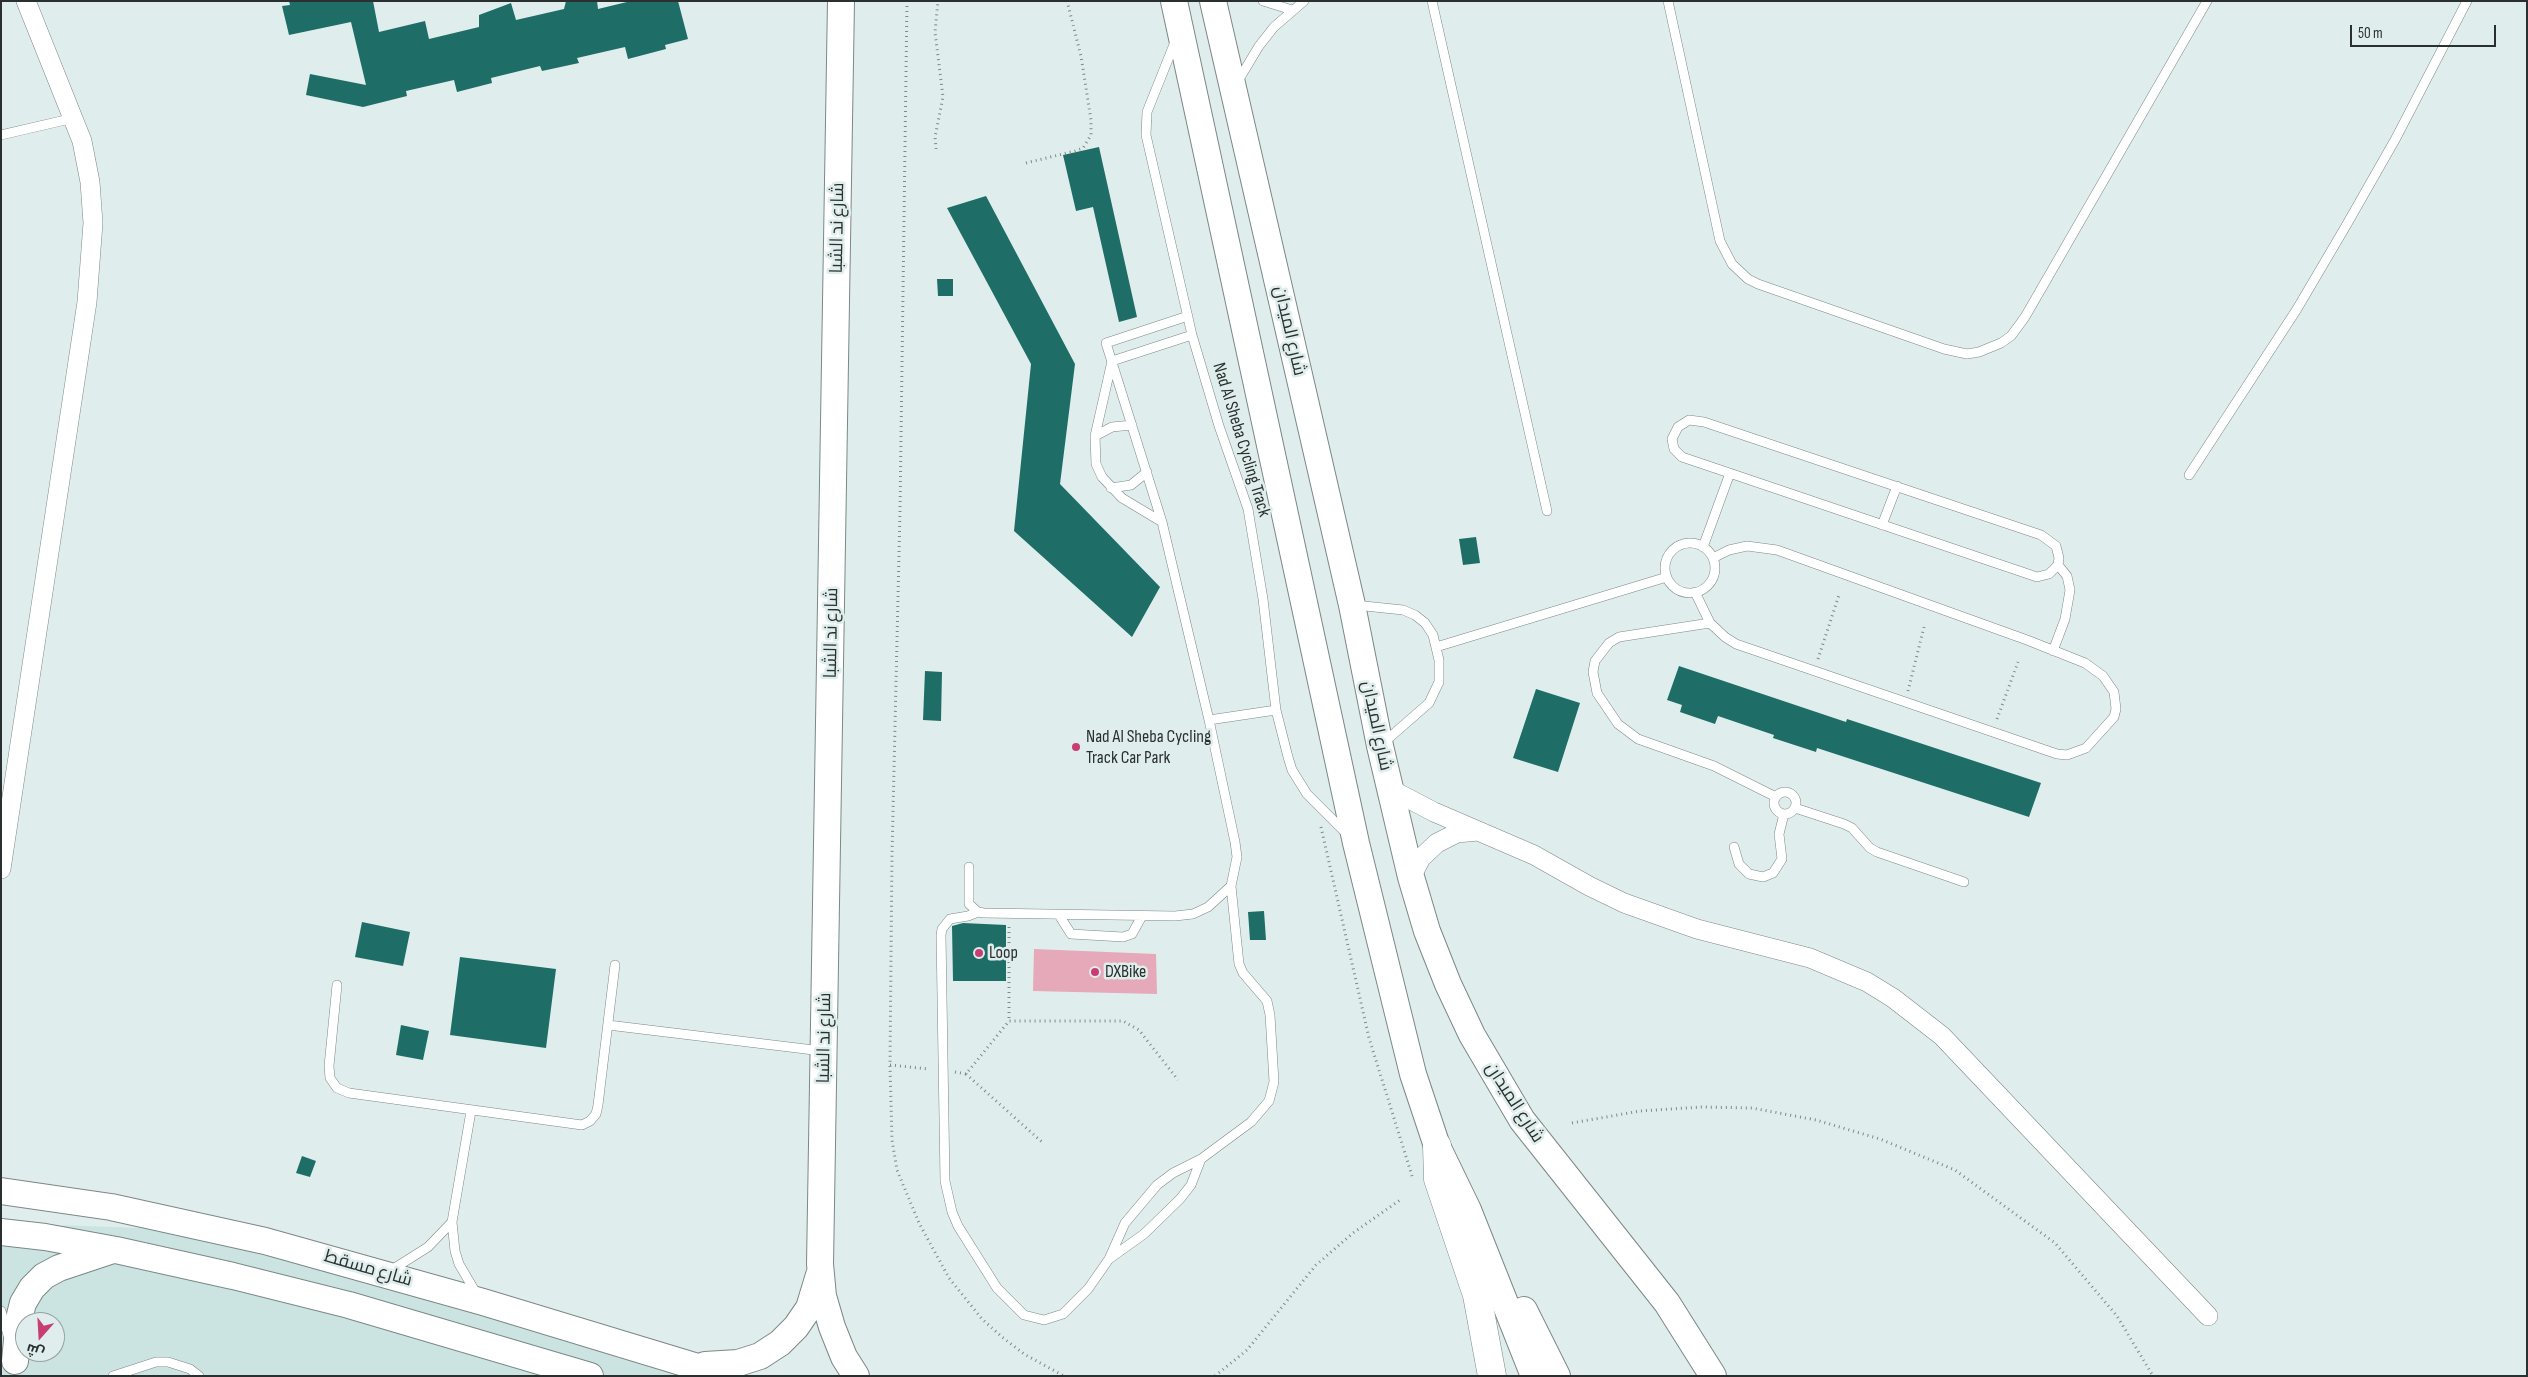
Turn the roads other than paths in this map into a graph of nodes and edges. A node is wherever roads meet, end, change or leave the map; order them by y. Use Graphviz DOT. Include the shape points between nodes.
graph roads {
  1 [pos="26,1"];
  2 [pos="841,1"];
  3 [pos="1174,1"];
  4 [pos="1213,1"];
  5 [pos="1263,1"];
  6 [pos="1304,1"];
  7 [pos="1432,1"];
  8 [pos="1668,1"];
  9 [pos="2207,1"];
  10 [pos="2466,1"];
  11 [pos="1292,10"];
  12 [pos="1180,30"];
  13 [pos="1233,90"];
  14 [pos="74,118"];
  15 [pos="1,136"];
  16 [pos="1188,316"];
  17 [pos="1192,335"];
  18 [pos="1112,360"];
  19 [pos="1132,425"];
  20 [pos="1094,436"];
  21 [pos="1147,472"];
  22 [pos="1730,473"];
  23 [pos="2189,475"];
  24 [pos="1897,486"];
  25 [pos="1111,488"];
  26 [pos="1547,511"];
  27 [pos="1162,522"];
  28 [pos="1882,525"];
  29 [pos="1703,547"];
  30 [pos="1712,558"];
  31 [pos="2058,565"];
  32 [pos="1667,577"];
  33 [pos="1695,592"];
  34 [pos="1352,605"];
  35 [pos="1710,623"];
  36 [pos="1436,647"];
  37 [pos="2053,650"];
  38 [pos="1276,710"];
  39 [pos="1210,720"];
  40 [pos="1380,746"];
  41 [pos="1390,789"];
  42 [pos="1776,797"];
  43 [pos="1795,808"];
  44 [pos="1784,814"];
  45 [pos="1479,830"];
  46 [pos="1356,843"];
  47 [pos="1734,847"];
  48 [pos="969,867"];
  49 [pos="1,870"];
  50 [pos="1411,877"];
  51 [pos="1964,882"];
  52 [pos="1231,886"];
  53 [pos="978,912"];
  54 [pos="1060,915"];
  55 [pos="1142,916"];
  56 [pos="614,965"];
  57 [pos="337,985"];
  58 [pos="608,1025"];
  59 [pos="825,1051"];
  60 [pos="471,1110"];
  61 [pos="1436,1146"];
  62 [pos="1201,1159"];
  63 [pos="1,1191"];
  64 [pos="1468,1210"];
  65 [pos="452,1222"];
  66 [pos="1,1232"];
  67 [pos="116,1250"];
  68 [pos="1109,1259"];
  69 [pos="820,1264"];
  70 [pos="384,1273"];
  71 [pos="483,1302"];
  72 [pos="1,1311"];
  73 [pos="2208,1316"];
  74 [pos="11,1357"];
  75 [pos="693,1364"];
  76 [pos="113,1376"];
  77 [pos="199,1376"];
  78 [pos="590,1376"];
  79 [pos="727,1376"];
  80 [pos="856,1376"];
  81 [pos="1492,1376"];
  82 [pos="1534,1376"];
  83 [pos="1557,1376"];
  84 [pos="1713,1376"];
  1 -- 14 [label="street"];
  2 -- 59 [label="street, شارع ند الشبا"];
  3 -- 12 [label="street"];
  4 -- 13 [label="street, شارع الميدان"];
  5 -- 11 [label="lane"];
  6 -- 11 [label="lane"];
  7 -- 26 [label="lane"];
  8 -- 9 [label="lane" via="1720,242 1732,264 1758,284 1944,349 1967,354 2002,343 2025,316"];
  10 -- 23 [label="lane" via="2396,138 2347,224 2265,360"];
  11 -- 13 [label="lane" via="1258,46"];
  12 -- 16 [label="lane, Nad Al Sheba Cycling Track" via="1150,101 1145,124"];
  12 -- 46 [label="street"];
  13 -- 34 [label="street, شارع الميدان"];
  14 -- 15 [label="lane"];
  14 -- 49 [label="street" via="90,182 91,264"];
  16 -- 17 [label="lane, Nad Al Sheba Cycling Track"];
  16 -- 18 [label="lane" via="1106,343"];
  17 -- 18 [label="lane"];
  17 -- 38 [label="lane, Nad Al Sheba Cycling Track" via="1248,509"];
  18 -- 19 [label="lane"];
  18 -- 20 [label="lane"];
  19 -- 20 [label="lane" via="1112,427"];
  19 -- 21 [label="lane"];
  20 -- 25 [label="lane" via="1096,464"];
  21 -- 25 [label="lane" via="1131,485"];
  21 -- 27 [label="lane"];
  22 -- 24 [label="lane" via="1677,454 1672,439 1678,428 1689,420 1704,422"];
  22 -- 28 [label="lane"];
  22 -- 29 [label="lane"];
  24 -- 28 [label="lane"];
  24 -- 31 [label="lane" via="2046,538 2056,546"];
  25 -- 27 [label="lane"];
  27 -- 39 [label="lane"];
  28 -- 31 [label="lane" via="2037,577 2049,574"];
  29 -- 30 [label="lane"];
  29 -- 32 [label="lane" via="1693,543 1676,547 1666,560"];
  30 -- 33 [label="lane" via="1710,583"];
  30 -- 37 [label="lane" via="1747,546 1777,550"];
  31 -- 37 [label="lane" via="2067,576 2070,590 2065,619"];
  32 -- 33 [label="lane" via="1678,590"];
  32 -- 36 [label="lane"];
  33 -- 35 [label="lane"];
  34 -- 36 [label="lane" via="1396,609 1415,615 1432,634"];
  34 -- 40 [label="street, شارع الميدان"];
  35 -- 37 [label="lane" via="1736,644 2047,751 2067,754 2086,748 2109,725 2116,709 2114,692 2095,668"];
  35 -- 42 [label="lane" via="1624,636 1609,643 1595,661 1593,672 1598,693 1618,724 1638,739 1714,766"];
  36 -- 40 [label="lane" via="1440,671 1435,693 1422,711"];
  38 -- 39 [label="lane"];
  38 -- 46 [label="lane, Nad Al Sheba Cycling Track" via="1292,770 1316,805"];
  39 -- 52 [label="lane" via="1237,857"];
  40 -- 41 [label="street, شارع الميدان"];
  41 -- 45 [label="street"];
  41 -- 50 [label="street, شارع الميدان"];
  42 -- 43 [label="lane" via="1782,792 1791,793 1796,800"];
  42 -- 44 [label="lane" via="1776,810"];
  43 -- 44 [label="lane"];
  43 -- 51 [label="lane" via="1852,828 1877,852"];
  44 -- 47 [label="lane" via="1779,834 1782,859 1773,873 1762,877 1749,874 1739,864"];
  45 -- 50 [label="street" via="1457,833 1437,843 1421,858"];
  45 -- 73 [label="street" via="1624,903 1697,929 1810,958 1867,982 1893,998 1942,1036"];
  46 -- 61 [label="street" via="1413,1074"];
  48 -- 53 [label="lane" via="968,898"];
  50 -- 84 [label="street, شارع الميدان" via="1427,931 1448,984 1500,1084 1550,1157 1672,1310"];
  52 -- 55 [label="lane" via="1208,907 1192,914"];
  52 -- 62 [label="lane" via="1238,964 1267,1001 1274,1082 1269,1100 1258,1116"];
  53 -- 54 [label="lane"];
  53 -- 68 [label="lane" via="950,919 942,929 944,1166 948,1196 958,1226 984,1269 1010,1303 1034,1319 1063,1314 1088,1290"];
  54 -- 55 [label="lane"];
  54 -- 55 [label="lane" via="1071,934 1123,937 1132,934"];
  56 -- 58 [label="lane"];
  57 -- 60 [label="lane" via="329,1066 330,1078 337,1088 349,1093"];
  58 -- 59 [label="lane"];
  58 -- 60 [label="lane" via="598,1105 590,1121 572,1125"];
  59 -- 69 [label="street, شارع ند الشبا"];
  60 -- 65 [label="lane"];
  61 -- 64 [label="street"];
  61 -- 81 [label="main road" via="1438,1179 1477,1295"];
  62 -- 68 [label="lane" via="1191,1185 1180,1200 1144,1234"];
  62 -- 68 [label="lane" via="1173,1173 1150,1192 1125,1223"];
  63 -- 70 [label="street, شارع مسقط" via="162,1217"];
  64 -- 82 [label="street"];
  64 -- 83 [label="street" via="1481,1222"];
  65 -- 70 [label="lane" via="428,1247"];
  65 -- 71 [label="lane" via="460,1264"];
  66 -- 67 [label="street"];
  67 -- 74 [label="street" via="59,1268 32,1288 23,1303"];
  67 -- 78 [label="street" via="349,1305"];
  69 -- 75 [label="street, شارع ند الشبا" via="817,1287 809,1308 780,1343 760,1356 738,1363 716,1366"];
  69 -- 80 [label="street, شارع ند الشبا" via="832,1327"];
  70 -- 71 [label="street, شارع مسقط"];
  71 -- 75 [label="street, شارع مسقط"];
  72 -- 74 [label="lane"];
  75 -- 79 [label="street, شارع مسقط"];
  76 -- 77 [label="lane" via="156,1362 190,1368"];
}
